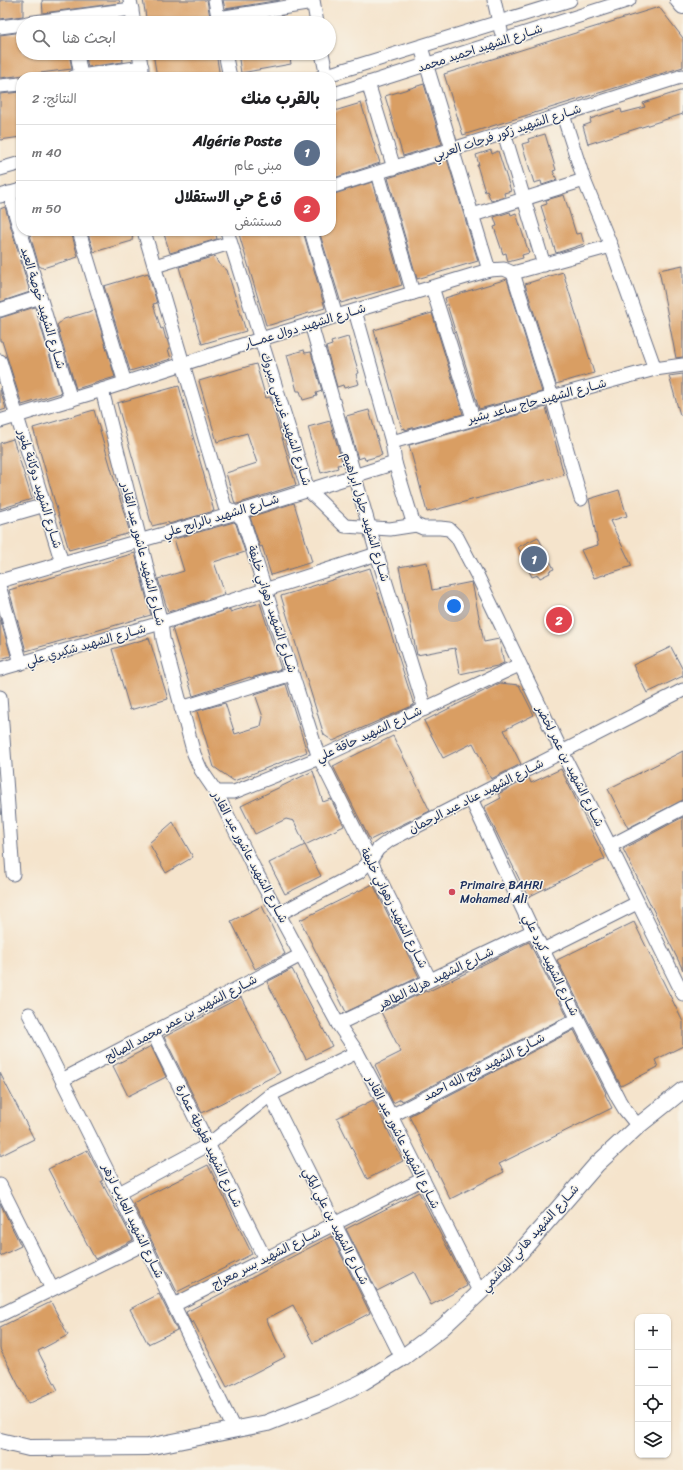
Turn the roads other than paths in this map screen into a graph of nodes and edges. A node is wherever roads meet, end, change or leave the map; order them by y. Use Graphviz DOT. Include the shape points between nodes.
graph roads {
  1 [pos="215,0"];
  2 [pos="494,0"];
  3 [pos="570,0"];
  4 [pos="628,0"];
  5 [pos="678,0"];
  6 [pos="313,2"];
  7 [pos="131,4"];
  8 [pos="683,6"];
  9 [pos="87,16"];
  10 [pos="133,16"];
  11 [pos="218,16"];
  12 [pos="244,16"];
  13 [pos="316,16"];
  14 [pos="498,22"];
  15 [pos="16,25"];
  16 [pos="0,27"];
  17 [pos="504,40"];
  18 [pos="420,47"];
  19 [pos="77,60"];
  20 [pos="140,60"];
  21 [pos="226,60"];
  22 [pos="323,60"];
  23 [pos="426,65"];
  24 [pos="78,72"];
  25 [pos="142,72"];
  26 [pos="229,72"];
  27 [pos="324,72"];
  28 [pos="336,73"];
  29 [pos="683,76"];
  30 [pos="16,84"];
  31 [pos="368,84"];
  32 [pos="0,86"];
  33 [pos="336,92"];
  34 [pos="563,115"];
  35 [pos="504,133"];
  36 [pos="453,149"];
  37 [pos="16,164"];
  38 [pos="394,168"];
  39 [pos="0,169"];
  40 [pos="378,173"];
  41 [pos="584,180"];
  42 [pos="336,186"];
  43 [pos="10,193"];
  44 [pos="524,199"];
  45 [pos="16,214"];
  46 [pos="473,215"];
  47 [pos="22,236"];
  48 [pos="81,236"];
  49 [pos="146,236"];
  50 [pos="312,236"];
  51 [pos="229,237"];
  52 [pos="611,246"];
  53 [pos="544,265"];
  54 [pos="155,266"];
  55 [pos="489,270"];
  56 [pos="512,273"];
  57 [pos="432,287"];
  58 [pos="413,293"];
  59 [pos="40,297"];
  60 [pos="0,310"];
  61 [pos="355,311"];
  62 [pos="336,316"];
  63 [pos="311,324"];
  64 [pos="261,339"];
  65 [pos="0,361"];
  66 [pos="184,364"];
  67 [pos="683,364"];
  68 [pos="655,369"];
  69 [pos="125,383"];
  70 [pos="102,390"];
  71 [pos="552,397"];
  72 [pos="71,400"];
  73 [pos="17,416"];
  74 [pos="473,418"];
  75 [pos="0,421"];
  76 [pos="392,442"];
  77 [pos="395,463"];
  78 [pos="354,476"];
  79 [pos="308,490"];
  80 [pos="581,499"];
  81 [pos="45,505"];
  82 [pos="236,512"];
  83 [pos="0,518"];
  84 [pos="416,526"];
  85 [pos="369,528"];
  86 [pos="457,537"];
  87 [pos="140,540"];
  88 [pos="377,554"];
  89 [pos="62,563"];
  90 [pos="0,581"];
  91 [pos="0,589"];
  92 [pos="265,589"];
  93 [pos="161,623"];
  94 [pos="22,663"];
  95 [pos="519,665"];
  96 [pos="0,669"];
  97 [pos="292,674"];
  98 [pos="683,690"];
  99 [pos="0,697"];
  100 [pos="181,708"];
  101 [pos="425,709"];
  102 [pos="1,722"];
  103 [pos="562,752"];
  104 [pos="319,758"];
  105 [pos="3,774"];
  106 [pos="216,792"];
  107 [pos="472,800"];
  108 [pos="4,808"];
  109 [pos="683,808"];
  110 [pos="610,846"];
  111 [pos="370,861"];
  112 [pos="13,874"];
  113 [pos="637,903"];
  114 [pos="279,914"];
  115 [pos="533,931"];
  116 [pos="543,950"];
  117 [pos="301,955"];
  118 [pos="430,980"];
  119 [pos="683,994"];
  120 [pos="29,1014"];
  121 [pos="578,1019"];
  122 [pos="338,1024"];
  123 [pos="153,1033"];
  124 [pos="357,1052"];
  125 [pos="62,1080"];
  126 [pos="683,1090"];
  127 [pos="270,1095"];
  128 [pos="391,1116"];
  129 [pos="638,1126"];
  130 [pos="208,1145"];
  131 [pos="423,1179"];
  132 [pos="0,1185"];
  133 [pos="119,1193"];
  134 [pos="335,1224"];
  135 [pos="144,1244"];
  136 [pos="265,1259"];
  137 [pos="52,1289"];
  138 [pos="480,1293"];
  139 [pos="174,1305"];
  140 [pos="0,1315"];
  141 [pos="402,1358"];
  142 [pos="234,1429"];
  143 [pos="0,1441"];
  1 -- 11 [label="street"];
  2 -- 14 [label="street"];
  3 -- 14 [label="street, شــارع الشهيد احميد محمد"];
  4 -- 17 [label="street, شــارع الشهيد احميد محمد"];
  5 -- 8 [label="street"];
  6 -- 12 [label="street"];
  6 -- 13 [label="street"];
  7 -- 9 [label="street"];
  7 -- 10 [label="street"];
  14 -- 17 [label="street"];
  14 -- 18 [label="street, شــارع الشهيد احميد محمد"];
  15 -- 16 [label="street"];
  17 -- 23 [label="street, شــارع الشهيد احميد محمد"];
  18 -- 23 [label="street"];
  18 -- 28 [label="street, شــارع الشهيد احميد محمد"];
  19 -- 24 [label="street"];
  20 -- 25 [label="street"];
  21 -- 26 [label="street"];
  22 -- 27 [label="street"];
  23 -- 31 [label="street, شــارع الشهيد احميد محمد"];
  23 -- 36 [label="street"];
  29 -- 34 [label="street, شــارع الشهيد زكور فرحات العربي"];
  30 -- 32 [label="street"];
  31 -- 33 [label="street, شــارع الشهيد احميد محمد"];
  31 -- 38 [label="street"];
  34 -- 35 [label="street, شــارع الشهيد زكور فرحات العربي"];
  34 -- 41 [label="street"];
  35 -- 36 [label="street, شــارع الشهيد زكور فرحات العربي"];
  35 -- 44 [label="street"];
  36 -- 38 [label="street, شــارع الشهيد زكور فرحات العربي"];
  36 -- 46 [label="street"];
  37 -- 39 [label="street"];
  38 -- 40 [label="street, شــارع الشهيد زكور فرحات العربي"];
  40 -- 42 [label="street, شــارع الشهيد زكور فرحات العربي"];
  40 -- 58 [label="street"];
  41 -- 44 [label="street"];
  41 -- 52 [label="street"];
  43 -- 45 [label="street, شــارع الشهيد خوصة العيد"];
  44 -- 46 [label="street"];
  44 -- 53 [label="street"];
  46 -- 55 [label="street"];
  47 -- 59 [label="street, شــارع الشهيد خوصة العيد"];
  48 -- 69 [label="street"];
  49 -- 54 [label="street, شــارع الشهيد زهواني خليفة"];
  50 -- 62 [label="street"];
  51 -- 54 [label="street"];
  51 -- 64 [label="street, شــارع الشهيد غريسي مبروك"];
  52 -- 53 [label="street, شــارع الشهيد دوال عمـــار"];
  52 -- 68 [label="street"];
  53 -- 56 [label="street, شــارع الشهيد دوال عمـــار"];
  54 -- 66 [label="street, شــارع الشهيد زهواني خليفة"];
  55 -- 56 [label="street, شــارع الشهيد دوال عمـــار" via="504,269"];
  55 -- 57 [label="street, شــارع الشهيد دوال عمـــار"];
  56 -- 71 [label="street"];
  57 -- 58 [label="street, شــارع الشهيد دوال عمـــار"];
  57 -- 74 [label="street"];
  58 -- 61 [label="street, شــارع الشهيد دوال عمـــار"];
  59 -- 60 [label="street"];
  59 -- 72 [label="street, شــارع الشهيد خوصة العيد"];
  61 -- 62 [label="street, شــارع الشهيد دوال عمـــار"];
  61 -- 76 [label="street"];
  62 -- 63 [label="street, شــارع الشهيد دوال عمـــار"];
  63 -- 64 [label="street, شــارع الشهيد دوال عمـــار"];
  63 -- 78 [label="street, شــارع الشهيد جلول ابراهيم"];
  64 -- 66 [label="street, شــارع الشهيد دوال عمـــار"];
  64 -- 79 [label="street, شــارع الشهيد غريسي مبروك"];
  65 -- 73 [label="street, شــارع الشهيد دوكانة لمنور"];
  66 -- 69 [label="street, شــارع الشهيد دوال عمـــار"];
  66 -- 82 [label="street, شــارع الشهيد زهواني خليفة" via="225,506"];
  67 -- 68 [label="street, شــارع الشهيد حاج ساعد بشير"];
  68 -- 71 [label="street, شــارع الشهيد حاج ساعد بشير"];
  69 -- 70 [label="street, شــارع الشهيد دوال عمـــار"];
  70 -- 72 [label="street, شــارع الشهيد دوال عمـــار"];
  70 -- 87 [label="street, شــارع الشهيد عاشور عبد القادر"];
  71 -- 74 [label="street, شــارع الشهيد حاج ساعد بشير"];
  71 -- 80 [label="street"];
  72 -- 73 [label="street, شــارع الشهيد دوال عمـــار"];
  73 -- 75 [label="street, شــارع الشهيد دوال عمـــار"];
  73 -- 81 [label="street, شــارع الشهيد دوكانة لمنور"];
  74 -- 76 [label="street, شــارع الشهيد حاج ساعد بشير"];
  76 -- 77 [label="street"];
  77 -- 78 [label="street, شــارع الشهيد بالرابح علي"];
  77 -- 84 [label="street"];
  78 -- 79 [label="street, شــارع الشهيد بالرابح علي"];
  78 -- 85 [label="street, شــارع الشهيد جلول ابراهيم"];
  79 -- 82 [label="street, شــارع الشهيد بالرابح علي"];
  79 -- 85 [label="street, شــارع الشهيد غريسي مبروك" via="345,526"];
  81 -- 83 [label="street"];
  81 -- 89 [label="street, شــارع الشهيد دوكانة لمنور"];
  82 -- 87 [label="street, شــارع الشهيد بالرابح علي"];
  82 -- 92 [label="street, شــارع الشهيد زهواني خليفة" via="244,520"];
  84 -- 85 [label="street, شــارع الشهيد غريسي مبروك"];
  84 -- 86 [label="street, شــارع الشهيد غريسي مبروك" via="449,530"];
  85 -- 88 [label="street, شــارع الشهيد جلول ابراهيم"];
  86 -- 95 [label="street, شــارع الشهيد بن عمر لخضر"];
  87 -- 89 [label="street, شــارع الشهيد بالرابح علي"];
  87 -- 93 [label="street, شــارع الشهيد عاشور عبد القادر"];
  88 -- 92 [label="street, شــارع الشهيد شكيري علي"];
  88 -- 101 [label="street, شــارع الشهيد جلول ابراهيم"];
  89 -- 90 [label="street, شــارع الشهيد بالرابح علي"];
  91 -- 94 [label="street"];
  92 -- 93 [label="street, شــارع الشهيد شكيري علي"];
  92 -- 97 [label="street, شــارع الشهيد زهواني خليفة"];
  93 -- 94 [label="street, شــارع الشهيد شكيري علي"];
  93 -- 100 [label="street, شــارع الشهيد عاشور عبد القادر"];
  94 -- 96 [label="street, شــارع الشهيد شكيري علي"];
  95 -- 101 [label="street, شــارع الشهيد حاقة علي"];
  95 -- 103 [label="street, شــارع الشهيد بن عمر لخضر"];
  97 -- 100 [label="street"];
  97 -- 104 [label="street, شــارع الشهيد زهواني خليفة"];
  98 -- 103 [label="street, شــارع الشهيد عناد عبد الرحمان"];
  99 -- 102 [label="street"];
  100 -- 106 [label="street, شــارع الشهيد عاشور عبد القادر" via="194,754"];
  101 -- 104 [label="street, شــارع الشهيد حاقة علي"];
  102 -- 105 [label="street"];
  103 -- 107 [label="street, شــارع الشهيد عناد عبد الرحمان"];
  103 -- 110 [label="street, شــارع الشهيد بن عمر لخضر"];
  104 -- 106 [label="street, شــارع الشهيد حاقة علي" via="234,792"];
  104 -- 111 [label="street, شــارع الشهيد زهواني خليفة"];
  105 -- 108 [label="street"];
  106 -- 114 [label="street, شــارع الشهيد عاشور عبد القادر"];
  107 -- 111 [label="street, شــارع الشهيد عناد عبد الرحمان" via="390,840 378,849"];
  107 -- 115 [label="street, شــارع الشهيد كيرد علي"];
  108 -- 112 [label="street"];
  109 -- 110 [label="street"];
  110 -- 113 [label="street, شــارع الشهيد بن عمر لخضر"];
  111 -- 114 [label="street, شــارع الشهيد عناد عبد الرحمان" via="359,872"];
  111 -- 118 [label="street, شــارع الشهيد زهواني خليفة"];
  113 -- 116 [label="street"];
  113 -- 119 [label="street, شــارع الشهيد بن عمر لخضر"];
  114 -- 117 [label="street, شــارع الشهيد عاشور عبد القادر"];
  115 -- 116 [label="street, شــارع الشهيد كيرد علي"];
  115 -- 118 [label="street, شــارع الشهيد هزلة الطاهر"];
  116 -- 121 [label="street, شــارع الشهيد كيرد علي"];
  117 -- 122 [label="street, شــارع الشهيد عاشور عبد القادر"];
  117 -- 123 [label="street, شــارع الشهيد بن عمر محمد الصالح"];
  118 -- 122 [label="street, شــارع الشهيد هزلة الطاهر"];
  120 -- 125 [label="street, شــارع الشهيد العايب لزهر"];
  121 -- 128 [label="street, شــارع الشهيد فتح الله احمد"];
  121 -- 129 [label="street, شــارع الشهيد كيرد علي" via="622,1105"];
  122 -- 124 [label="street, شــارع الشهيد عاشور عبد القادر"];
  123 -- 125 [label="street, شــارع الشهيد بن عمر محمد الصالح"];
  123 -- 130 [label="street, شــارع الشهيد قطوطة عمارة"];
  124 -- 127 [label="street"];
  124 -- 128 [label="street, شــارع الشهيد عاشور عبد القادر"];
  125 -- 133 [label="street, شــارع الشهيد العايب لزهر"];
  126 -- 129 [label="street, شــارع الشهيد هاني الهاشمي"];
  127 -- 130 [label="street"];
  127 -- 134 [label="street, شــارع الشهيد بن علي المكي"];
  128 -- 131 [label="street, شــارع الشهيد عاشور عبد القادر"];
  129 -- 138 [label="street, شــارع الشهيد هاني الهاشمي" via="596,1166 511,1263"];
  130 -- 133 [label="street"];
  130 -- 136 [label="street, شــارع الشهيد قطوطة عمارة"];
  131 -- 134 [label="street, شــارع الشهيد بسر معراج"];
  131 -- 138 [label="street, شــارع الشهيد عاشور عبد القادر"];
  132 -- 137 [label="street"];
  133 -- 135 [label="street, شــارع الشهيد العايب لزهر"];
  134 -- 136 [label="street, شــارع الشهيد بسر معراج"];
  134 -- 141 [label="street, شــارع الشهيد بن علي المكي"];
  135 -- 137 [label="street"];
  135 -- 139 [label="street, شــارع الشهيد العايب لزهر"];
  136 -- 139 [label="street, شــارع الشهيد بسر معراج"];
  137 -- 140 [label="street"];
  138 -- 141 [label="street, شــارع الشهيد هاني الهاشمي" via="443,1327"];
  139 -- 142 [label="street, شــارع الشهيد العايب لزهر"];
  141 -- 142 [label="street, شــارع الشهيد هاني الهاشمي" via="363,1382 326,1400 267,1423"];
  142 -- 143 [label="street, شــارع الشهيد هاني الهاشمي" via="148,1447 29,1448"];
}
